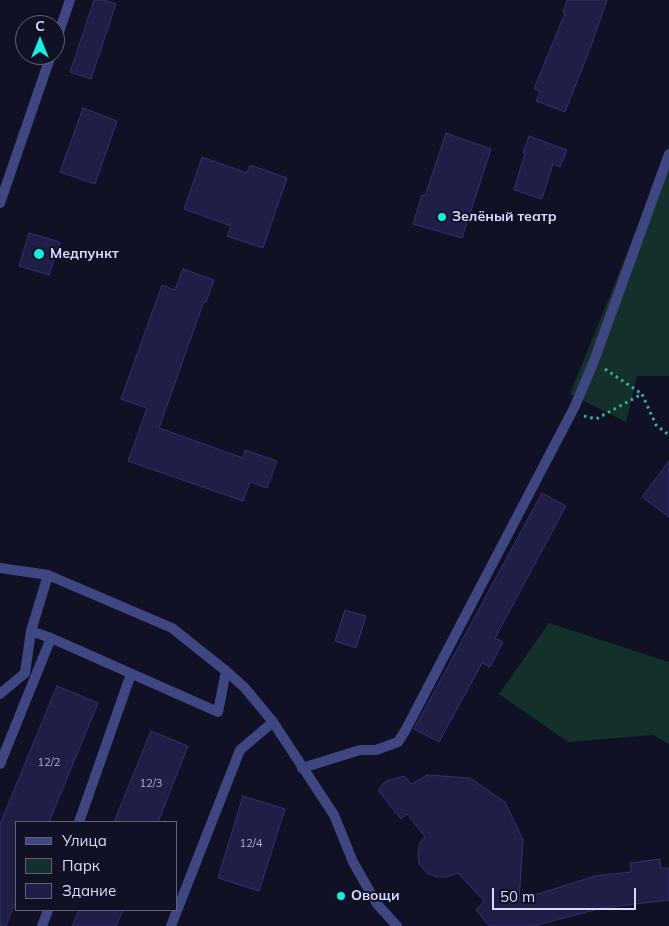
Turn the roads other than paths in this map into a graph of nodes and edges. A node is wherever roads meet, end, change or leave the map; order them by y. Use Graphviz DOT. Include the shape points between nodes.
graph roads {
  1 [pos="70,0"];
  2 [pos="65,15"];
  3 [pos="48,65"];
  4 [pos="669,154"];
  5 [pos="0,203"];
  6 [pos="0,568"];
  7 [pos="48,575"];
  8 [pos="31,632"];
  9 [pos="51,638"];
  10 [pos="226,670"];
  11 [pos="131,674"];
  12 [pos="0,694"];
  13 [pos="273,722"];
  14 [pos="0,764"];
  15 [pos="302,768"];
  16 [pos="79,821"];
  17 [pos="178,908"];
  18 [pos="48,911"];
  19 [pos="177,911"];
  20 [pos="42,926"];
  21 [pos="171,926"];
  22 [pos="397,926"];
  1 -- 2 [label="street"];
  3 -- 5 [label="street"];
  4 -- 15 [label="street" via="594,361 571,413 405,731 398,742 376,750 360,750"];
  6 -- 7 [label="street"];
  7 -- 8 [label="street"];
  7 -- 10 [label="street" via="172,628"];
  8 -- 9 [label="street"];
  8 -- 12 [label="street" via="25,673"];
  9 -- 11 [label="street"];
  9 -- 14 [label="street"];
  10 -- 11 [label="street" via="218,712"];
  10 -- 13 [label="street"];
  11 -- 16 [label="street"];
  13 -- 15 [label="street"];
  13 -- 17 [label="street" via="240,750"];
  15 -- 22 [label="street" via="334,815 353,862 377,904"];
  18 -- 20 [label="street"];
  19 -- 21 [label="street"];
}
